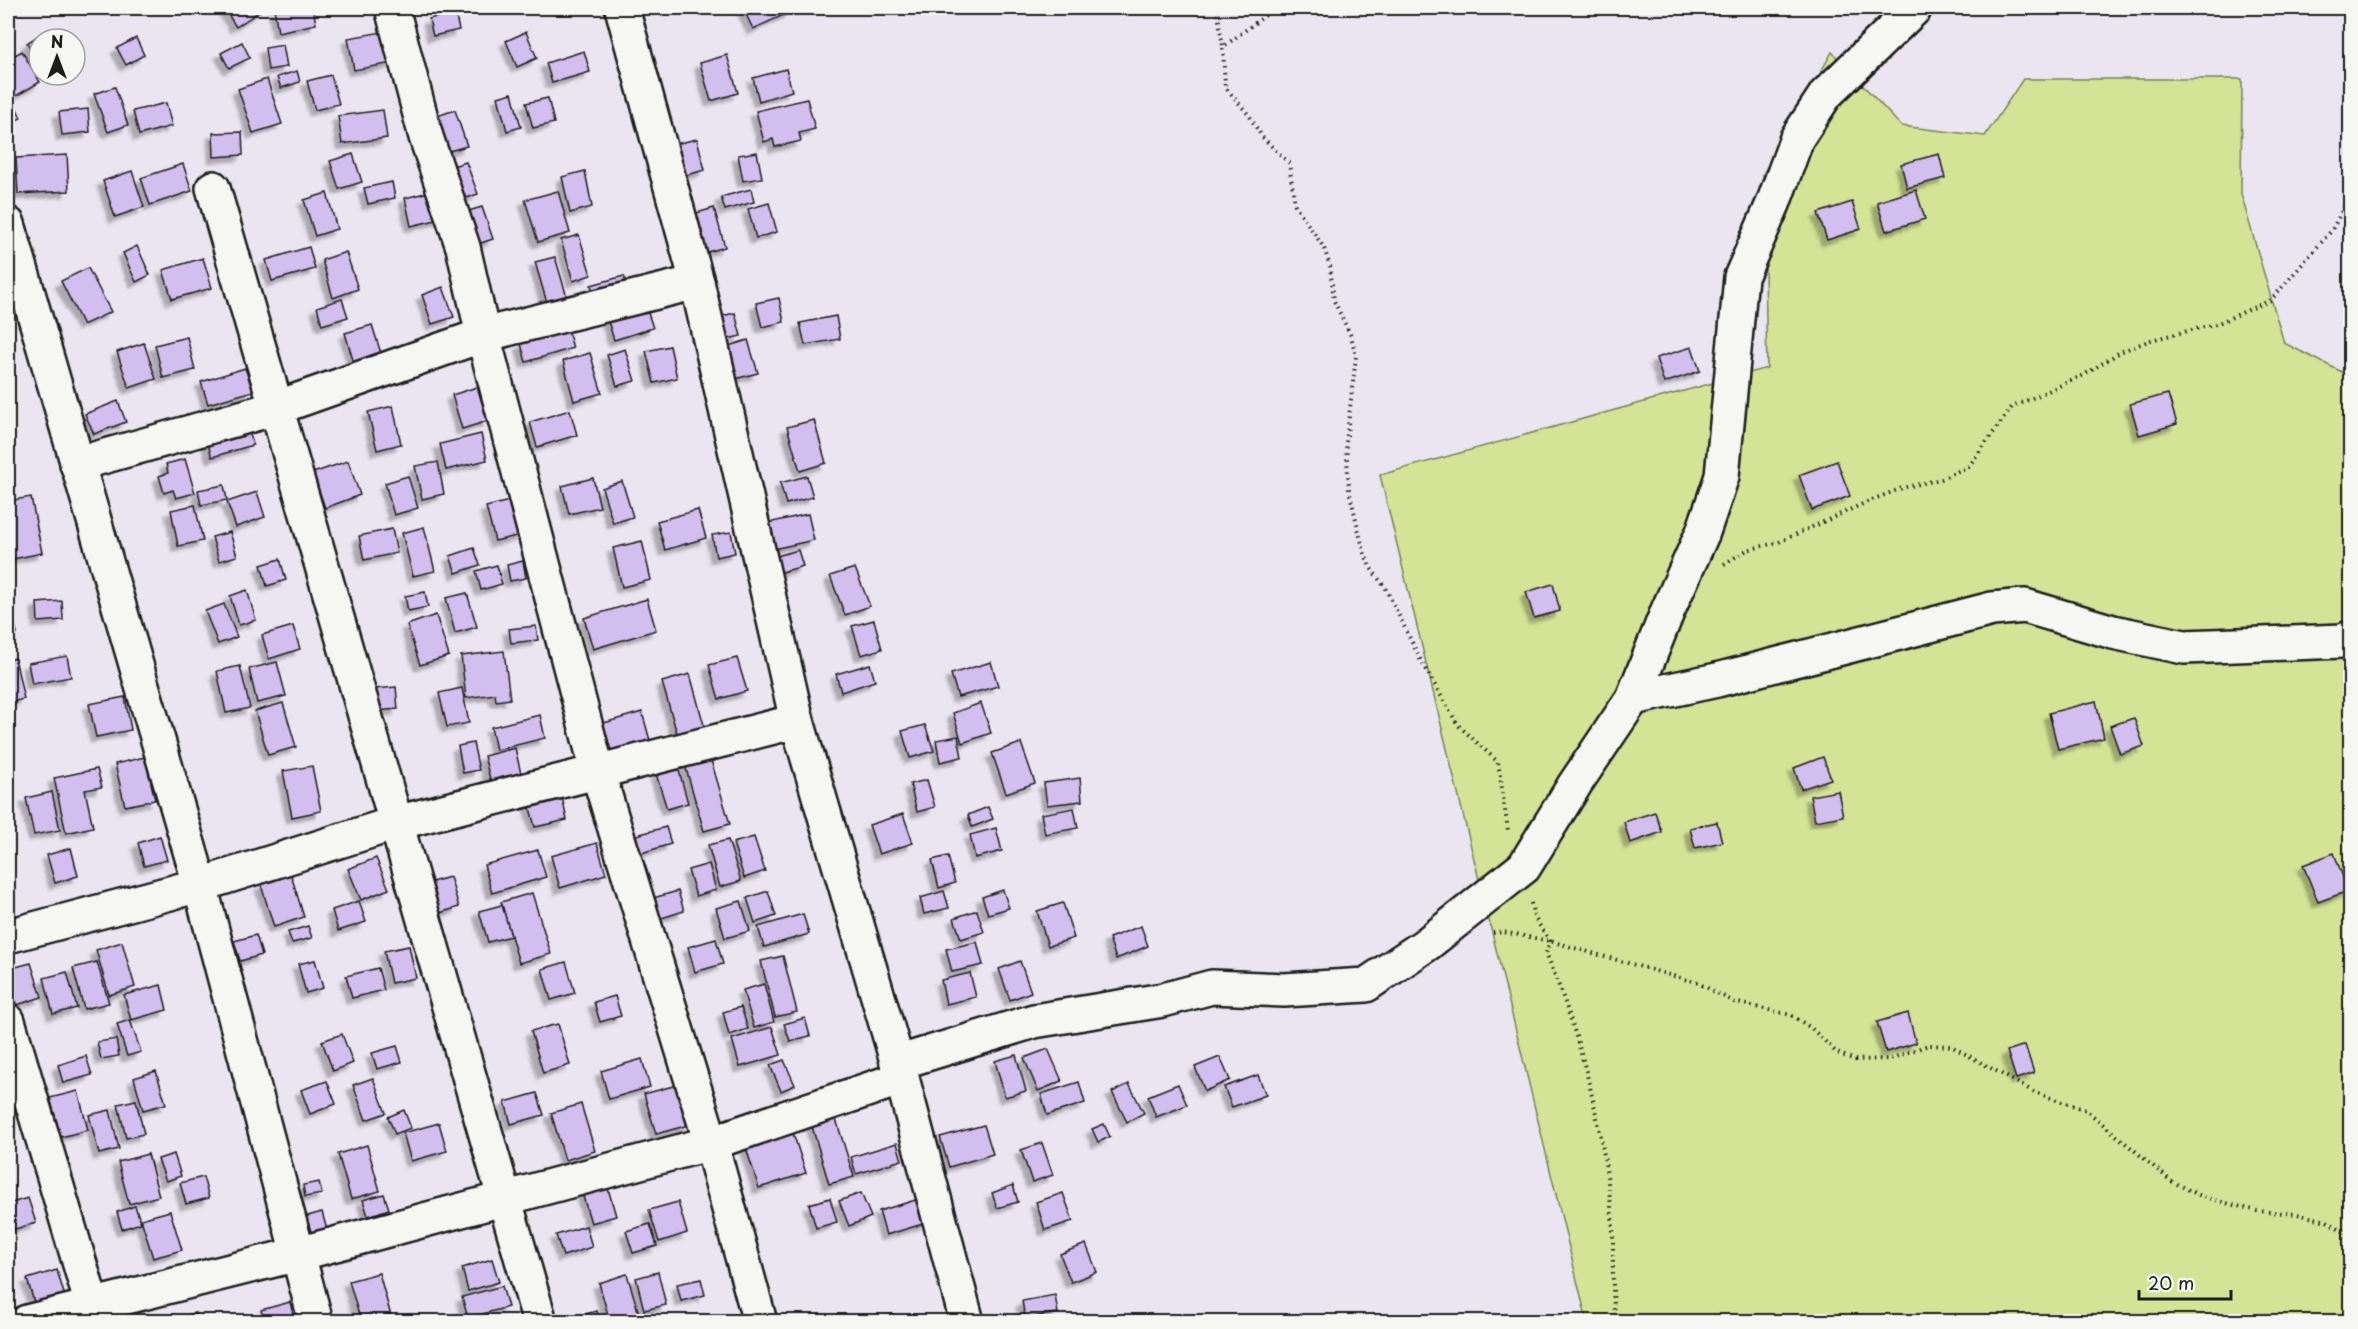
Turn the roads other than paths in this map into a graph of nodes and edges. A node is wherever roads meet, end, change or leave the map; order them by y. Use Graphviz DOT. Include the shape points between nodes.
graph roads {
  1 [pos="392,8"];
  2 [pos="622,8"];
  3 [pos="1915,8"];
  4 [pos="213,188"];
  5 [pos="8,224"];
  6 [pos="697,282"];
  7 [pos="483,335"];
  8 [pos="276,408"];
  9 [pos="77,464"];
  10 [pos="2350,638"];
  11 [pos="1633,698"];
  12 [pos="797,721"];
  13 [pos="598,773"];
  14 [pos="396,823"];
  15 [pos="200,885"];
  16 [pos="8,936"];
  17 [pos="8,1021"];
  18 [pos="900,1070"];
  19 [pos="711,1143"];
  20 [pos="506,1198"];
  21 [pos="298,1254"];
  22 [pos="95,1313"];
  23 [pos="27,1322"];
  24 [pos="316,1322"];
  25 [pos="540,1322"];
  26 [pos="760,1322"];
  27 [pos="968,1322"];
  1 -- 7 [label="street" via="426,136 463,248"];
  2 -- 6 [label="street"];
  3 -- 11 [label="street" via="1826,94 1797,138 1741,277 1722,476"];
  4 -- 8 [label="street"];
  5 -- 9 [label="street"];
  6 -- 7 [label="street"];
  6 -- 12 [label="street"];
  7 -- 8 [label="street"];
  7 -- 13 [label="street"];
  8 -- 9 [label="street"];
  8 -- 14 [label="street"];
  9 -- 15 [label="street"];
  10 -- 11 [label="street" via="2184,647 2113,632 2025,606 1992,609 1717,681"];
  11 -- 18 [label="street" via="1524,867 1427,944 1366,985 1284,990 1212,987 1163,1000 1034,1021"];
  12 -- 13 [label="street"];
  12 -- 18 [label="street"];
  13 -- 14 [label="street"];
  13 -- 19 [label="street"];
  14 -- 15 [label="street"];
  14 -- 20 [label="street"];
  15 -- 16 [label="street"];
  15 -- 21 [label="street"];
  17 -- 22 [label="street"];
  18 -- 19 [label="street"];
  18 -- 27 [label="street"];
  19 -- 20 [label="street"];
  19 -- 26 [label="street"];
  20 -- 21 [label="street"];
  20 -- 25 [label="street"];
  21 -- 22 [label="street"];
  21 -- 24 [label="street"];
  22 -- 23 [label="street"];
}
